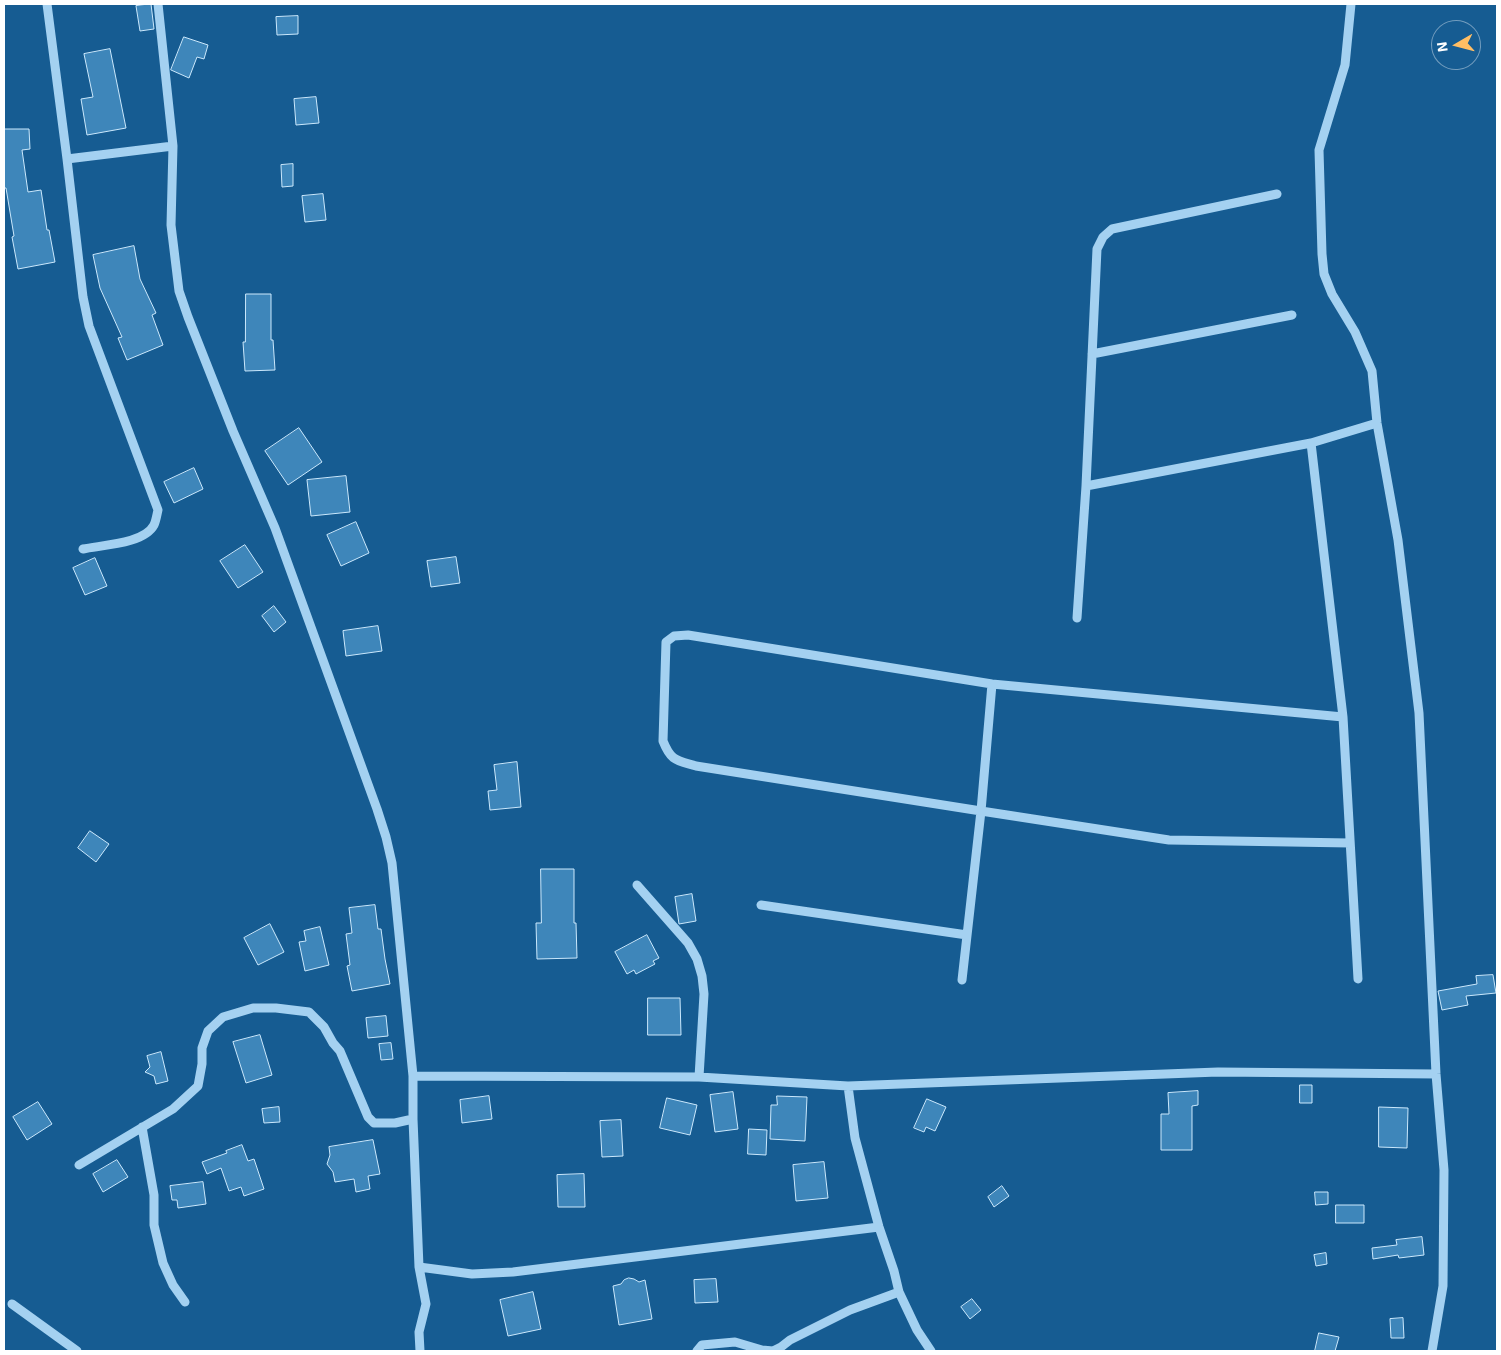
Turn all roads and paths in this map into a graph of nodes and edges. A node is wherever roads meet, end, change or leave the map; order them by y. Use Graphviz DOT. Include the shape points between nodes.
graph roads {
  1 [pos="47,4"];
  2 [pos="158,4"];
  3 [pos="1352,4"];
  4 [pos="173,146"];
  5 [pos="68,159"];
  6 [pos="1277,194"];
  7 [pos="1292,315"];
  8 [pos="1092,354"];
  9 [pos="1376,423"];
  10 [pos="1311,443"];
  11 [pos="1086,486"];
  12 [pos="83,549"];
  13 [pos="1077,618"];
  14 [pos="992,684"];
  15 [pos="1343,717"];
  16 [pos="981,811"];
  17 [pos="1350,843"];
  18 [pos="637,885"];
  19 [pos="761,905"];
  20 [pos="967,934"];
  21 [pos="1358,979"];
  22 [pos="962,980"];
  23 [pos="1436,1074"];
  24 [pos="413,1076"];
  25 [pos="700,1077"];
  26 [pos="848,1086"];
  27 [pos="413,1119"];
  28 [pos="142,1126"];
  29 [pos="79,1165"];
  30 [pos="878,1227"];
  31 [pos="419,1267"];
  32 [pos="899,1292"];
  33 [pos="185,1302"];
  34 [pos="12,1304"];
  35 [pos="77,1351"];
  36 [pos="420,1351"];
  37 [pos="697,1351"];
  38 [pos="931,1351"];
  39 [pos="1432,1351"];
  1 -- 5 [label="street"];
  2 -- 4 [label="street"];
  3 -- 9 [label="street" via="1345,65 1320,150 1322,254 1324,274 1332,294 1355,332 1372,371"];
  4 -- 5 [label="street"];
  4 -- 24 [label="street" via="171,224 180,292 275,528 386,837 392,863"];
  5 -- 12 [label="street" via="82,297 89,326 158,510 154,525 146,534"];
  6 -- 8 [label="street" via="1112,229 1102,237 1097,249"];
  7 -- 8 [label="street"];
  8 -- 11 [label="street"];
  9 -- 10 [label="street"];
  9 -- 23 [label="street" via="1398,540 1419,713"];
  10 -- 11 [label="street"];
  10 -- 15 [label="street"];
  11 -- 13 [label="street"];
  14 -- 15 [label="street"];
  14 -- 16 [label="street"];
  14 -- 16 [label="street" via="688,635 674,636 666,642 663,741 675,760"];
  15 -- 17 [label="street"];
  16 -- 17 [label="street" via="1169,840"];
  16 -- 20 [label="street"];
  17 -- 21 [label="street"];
  18 -- 25 [label="street" via="688,943 697,959 704,994"];
  19 -- 20 [label="street"];
  20 -- 22 [label="street"];
  23 -- 26 [label="street" via="1218,1072"];
  23 -- 39 [label="street" via="1444,1170 1443,1286"];
  24 -- 25 [label="street"];
  24 -- 27 [label="street"];
  25 -- 26 [label="street"];
  26 -- 30 [label="street" via="855,1138"];
  27 -- 28 [label="street" via="374,1123 368,1117 340,1051 310,1012 253,1008 222,1018 208,1031 202,1048 198,1086 173,1109"];
  27 -- 31 [label="street"];
  28 -- 29 [label="street"];
  28 -- 33 [label="street" via="154,1195 154,1225 163,1263"];
  30 -- 31 [label="street" via="513,1272 472,1274"];
  30 -- 32 [label="street"];
  31 -- 36 [label="street" via="426,1304 419,1332"];
  32 -- 37 [label="street" via="850,1310 773,1351 735,1342 702,1345"];
  32 -- 38 [label="street"];
  34 -- 35 [label="street"];
}
